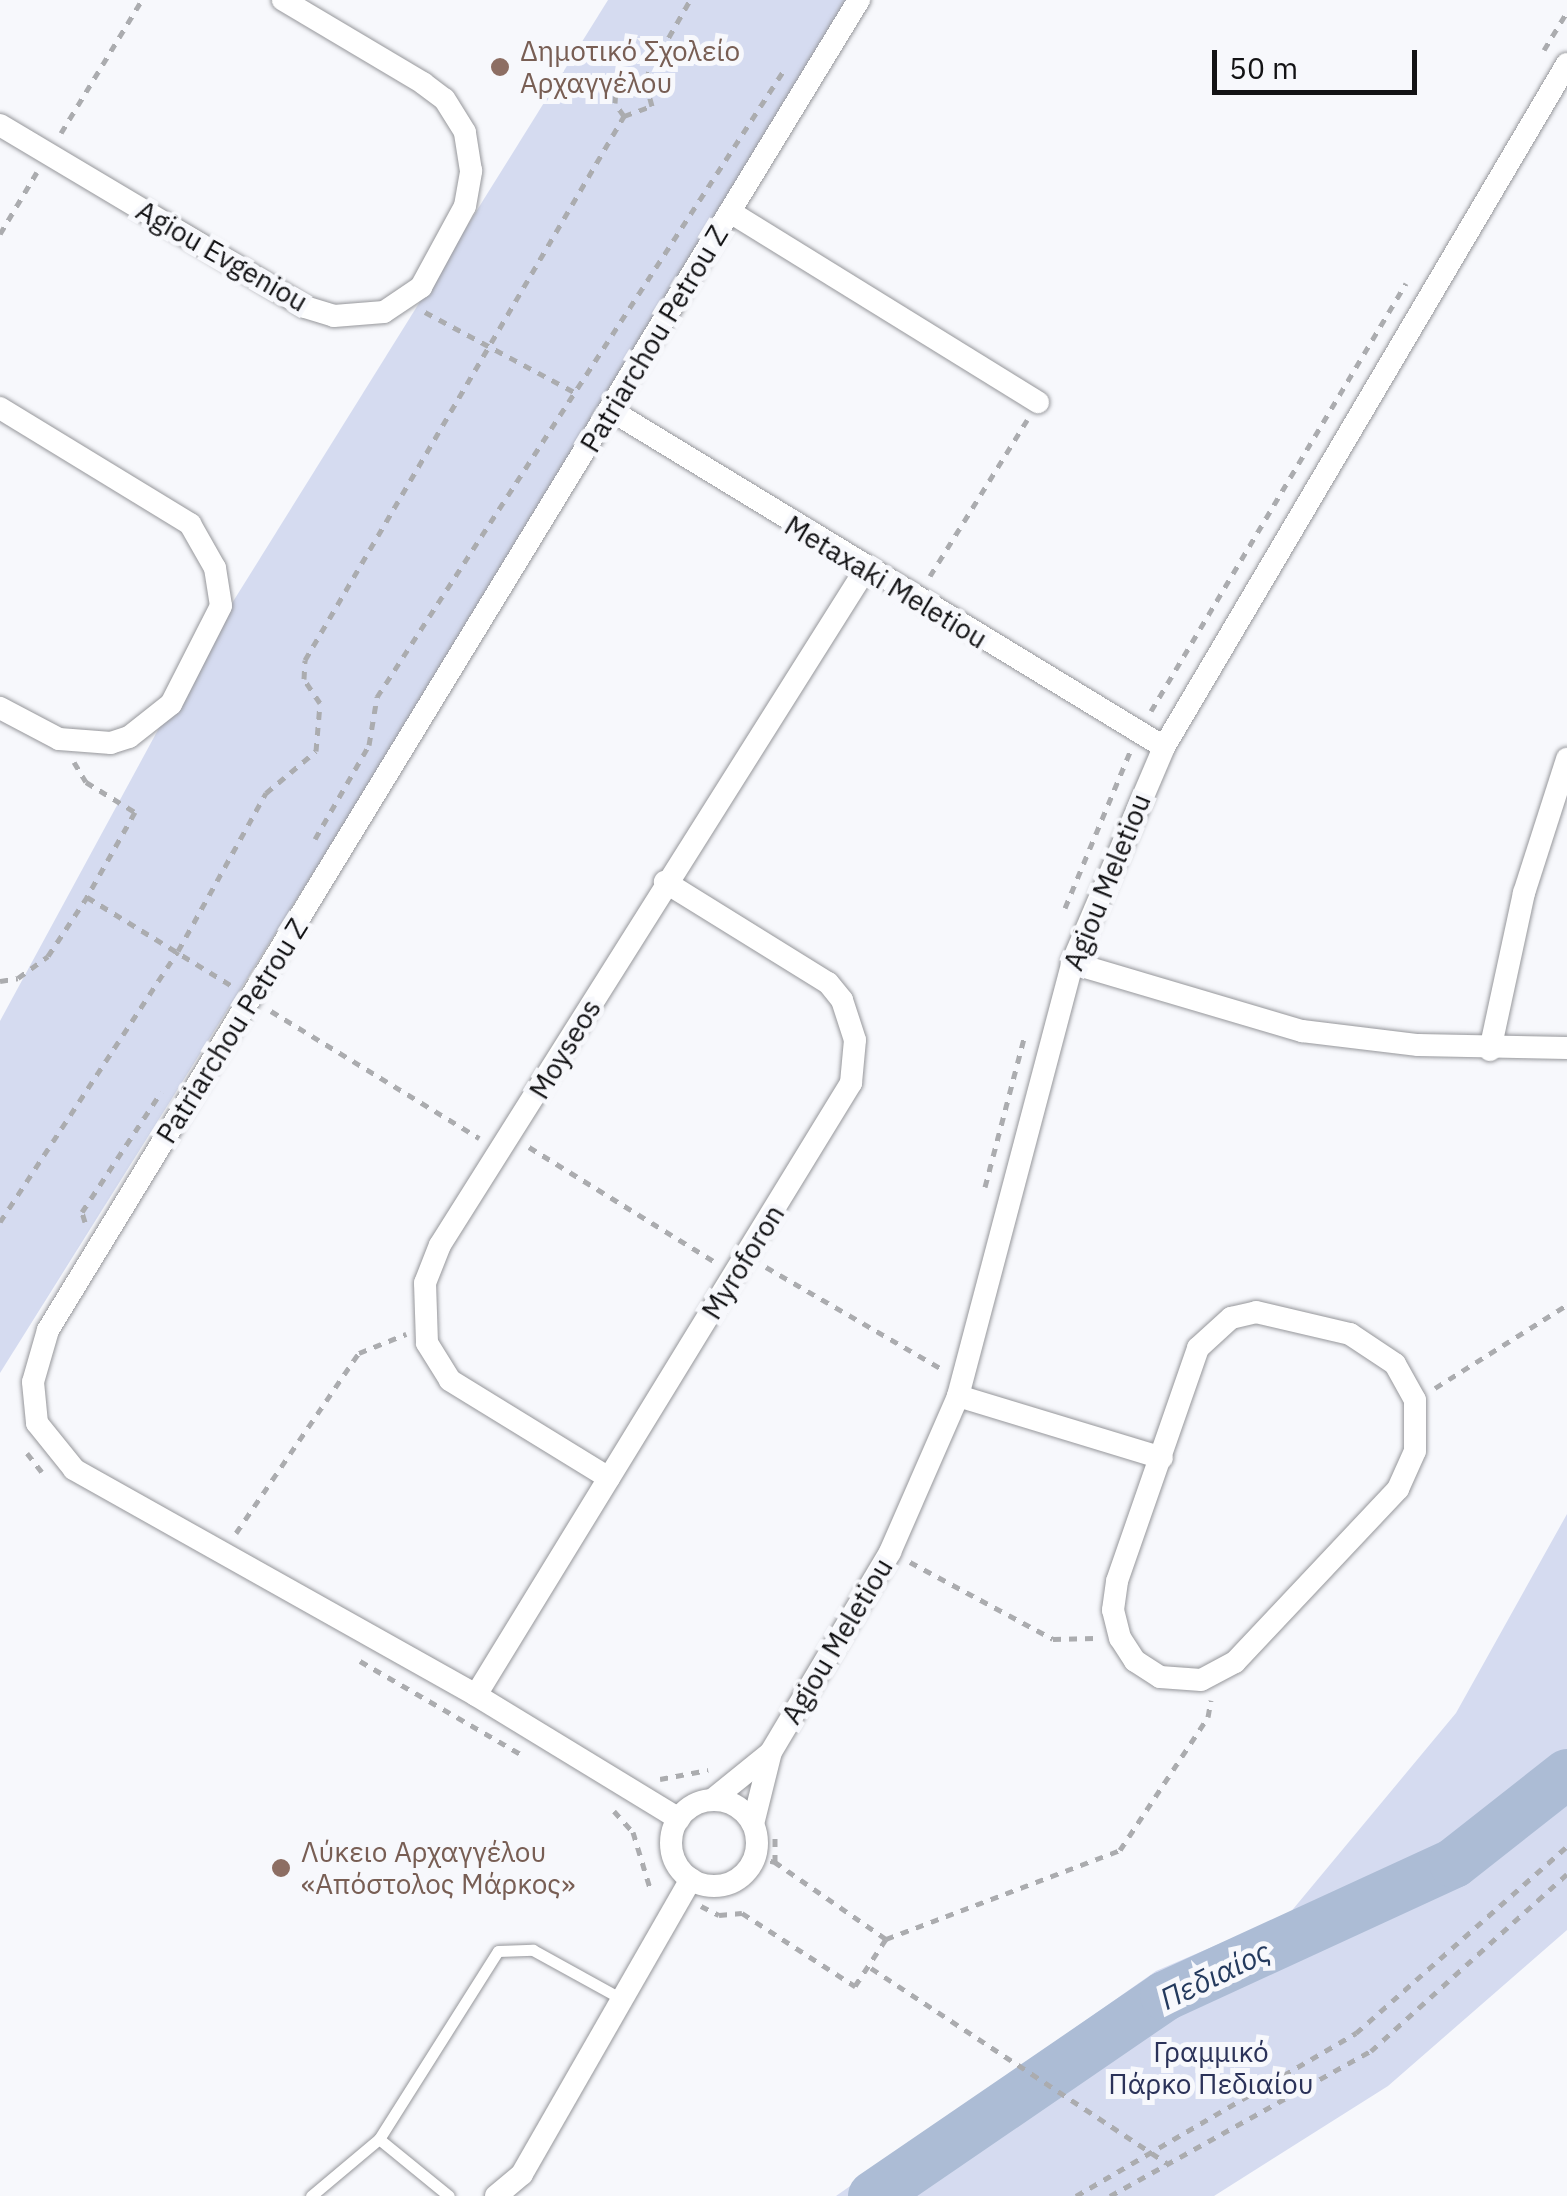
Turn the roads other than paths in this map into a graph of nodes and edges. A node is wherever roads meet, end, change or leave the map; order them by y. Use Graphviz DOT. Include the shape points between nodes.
graph roads {
  1 [pos="283,0"];
  2 [pos="859,0"];
  3 [pos="1567,64"];
  4 [pos="0,125"];
  5 [pos="730,212"];
  6 [pos="1038,402"];
  7 [pos="0,408"];
  8 [pos="612,411"];
  9 [pos="865,570"];
  10 [pos="0,708"];
  11 [pos="1164,746"];
  12 [pos="1567,759"];
  13 [pos="665,882"];
  14 [pos="1072,963"];
  15 [pos="1567,1048"];
  16 [pos="1490,1050"];
  17 [pos="962,1386"];
  18 [pos="1162,1458"];
  19 [pos="609,1478"];
  20 [pos="476,1695"];
  21 [pos="771,1752"];
  22 [pos="712,1800"];
  23 [pos="755,1813"];
  24 [pos="679,1819"];
  25 [pos="686,1888"];
  26 [pos="620,1998"];
  27 [pos="379,2139"];
  28 [pos="312,2196"];
  29 [pos="449,2196"];
  30 [pos="496,2196"];
  1 -- 4 [label="street, Agiou Evgeniou" via="434,91 465,132 471,171 466,206 431,272 405,300 358,317 305,308"];
  2 -- 5 [label="street, Patriarchou Petrou Z"];
  3 -- 11 [label="street, Agiou Meletiou"];
  5 -- 6 [label="street"];
  5 -- 8 [label="street, Patriarchou Petrou Z"];
  7 -- 10 [label="street" via="190,524 208,550 220,587 218,623 150,725 111,743 59,739"];
  8 -- 9 [label="street, Metaxaki Meletiou"];
  8 -- 20 [label="street, Patriarchou Petrou Z" via="48,1330 33,1382 37,1423 74,1470"];
  9 -- 11 [label="street, Metaxaki Meletiou"];
  9 -- 13 [label="street, Moyseos"];
  11 -- 14 [label="street, Agiou Meletiou"];
  12 -- 16 [label="street" via="1520,908"];
  13 -- 19 [label="street, Moyseos" via="431,1264 423,1326 450,1380"];
  13 -- 19 [label="street, Myroforon" via="828,983 842,1000 854,1040 844,1100"];
  14 -- 16 [label="street" via="1302,1031"];
  14 -- 17 [label="street, Agiou Meletiou"];
  15 -- 16 [label="street"];
  17 -- 18 [label="street"];
  17 -- 21 [label="street, Agiou Meletiou" via="890,1552"];
  18 -- 18 [label="street" via="1114,1594 1120,1638 1160,1678 1215,1676 1266,1632 1398,1490 1415,1451 1415,1400 1395,1364 1375,1347 1332,1329 1256,1312 1231,1318 1198,1348"];
  19 -- 20 [label="street, Myroforon"];
  20 -- 24 [label="street, Patriarchou Petrou Z"];
  21 -- 22 [label="street, Agiou Meletiou"];
  21 -- 23 [label="street, Agiou Meletiou"];
  22 -- 23 [label="street"];
  22 -- 24 [label="street"];
  23 -- 25 [label="street" via="765,1860 734,1882"];
  24 -- 25 [label="street" via="672,1852"];
  25 -- 26 [label="street"];
  26 -- 27 [label="lane" via="533,1950 498,1951"];
  26 -- 30 [label="street" via="522,2174"];
  27 -- 28 [label="lane"];
  27 -- 29 [label="lane"];
}
